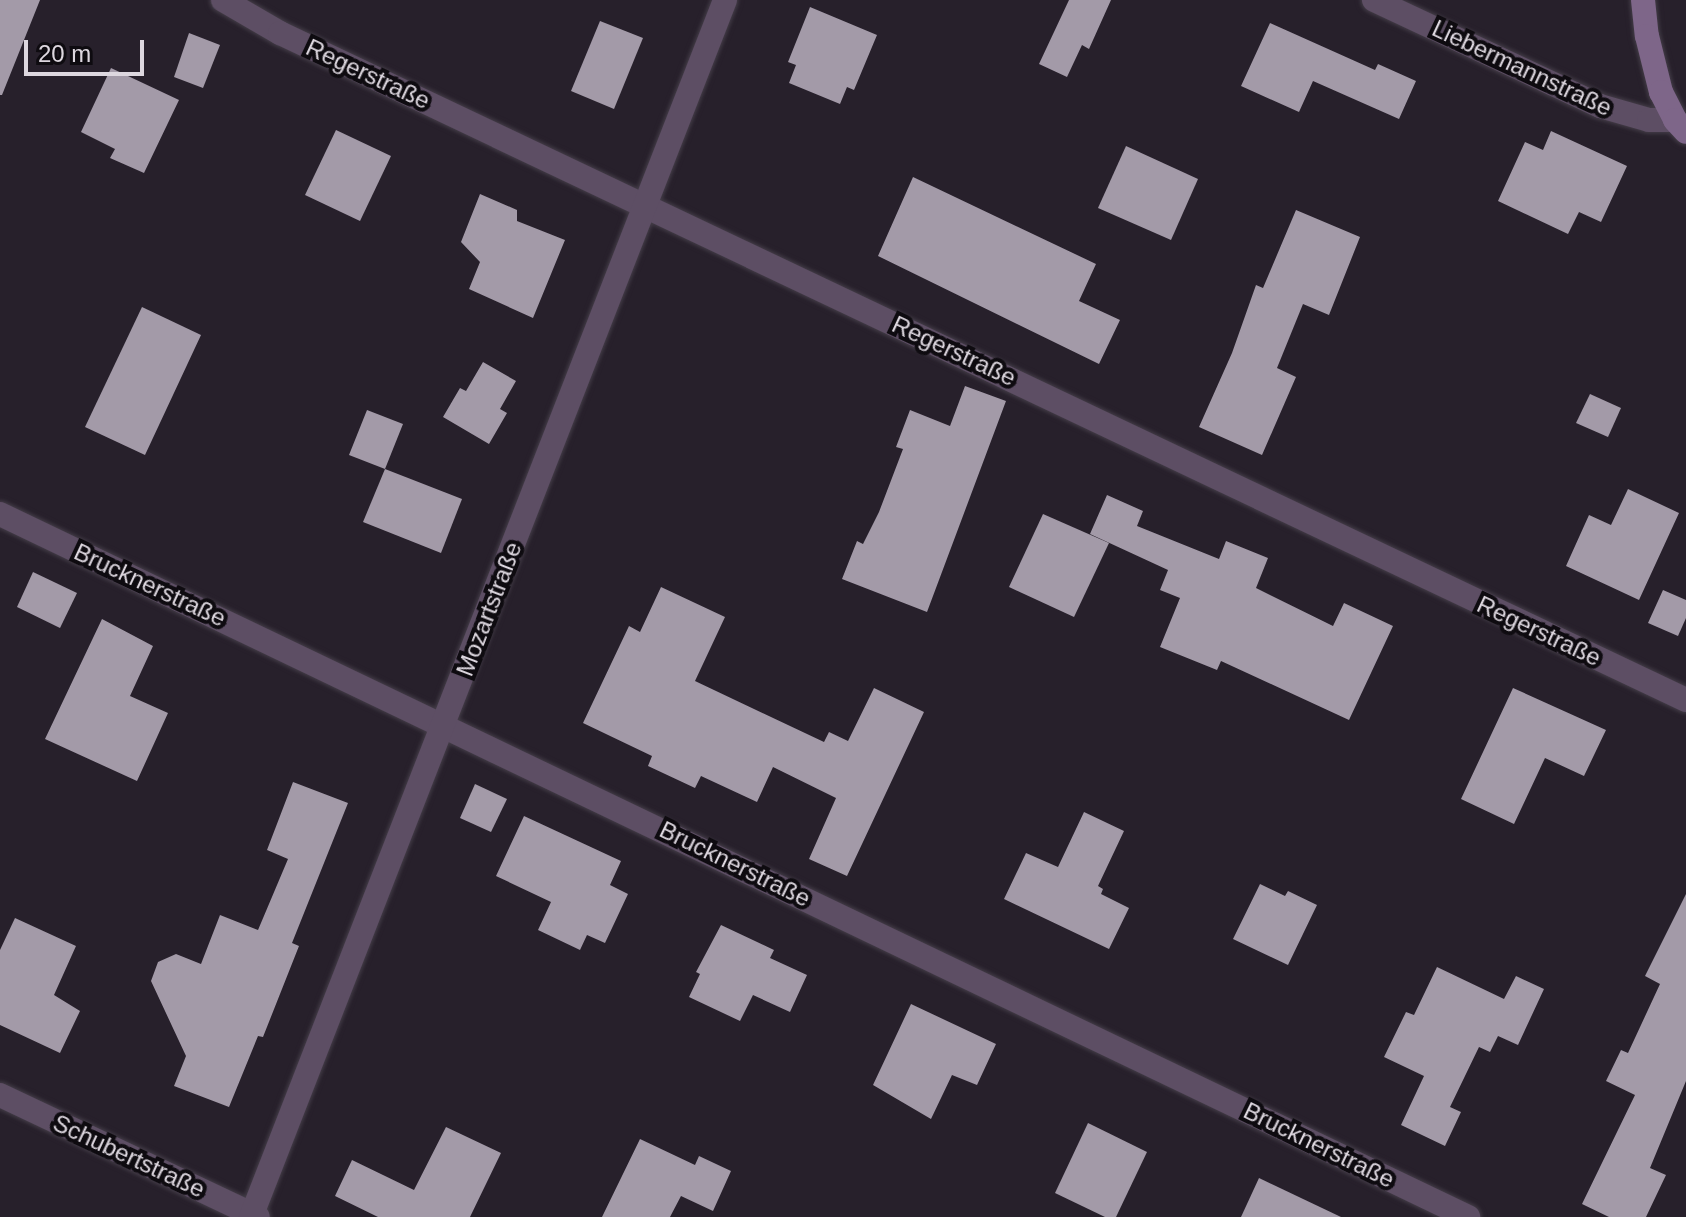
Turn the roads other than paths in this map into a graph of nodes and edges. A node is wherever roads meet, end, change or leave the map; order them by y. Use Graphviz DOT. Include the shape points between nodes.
graph roads {
  1 [pos="223,0"];
  2 [pos="725,0"];
  3 [pos="1374,0"];
  4 [pos="1643,0"];
  5 [pos="1680,126"];
  6 [pos="643,203"];
  7 [pos="0,514"];
  8 [pos="1686,700"];
  9 [pos="444,725"];
  10 [pos="0,1095"];
  11 [pos="254,1216"];
  12 [pos="1468,1217"];
  1 -- 6 [label="street, Regerstraße" via="280,33"];
  2 -- 6 [label="street, Mozartstraße"];
  3 -- 5 [label="street, Liebermannstraße" via="1600,106"];
  4 -- 5 [label="street" via="1653,64"];
  6 -- 8 [label="street, Regerstraße"];
  6 -- 9 [label="street, Mozartstraße"];
  7 -- 9 [label="street, Brucknerstraße"];
  9 -- 11 [label="street, Mozartstraße"];
  9 -- 12 [label="street, Brucknerstraße"];
  10 -- 11 [label="street, Schubertstraße"];
}
